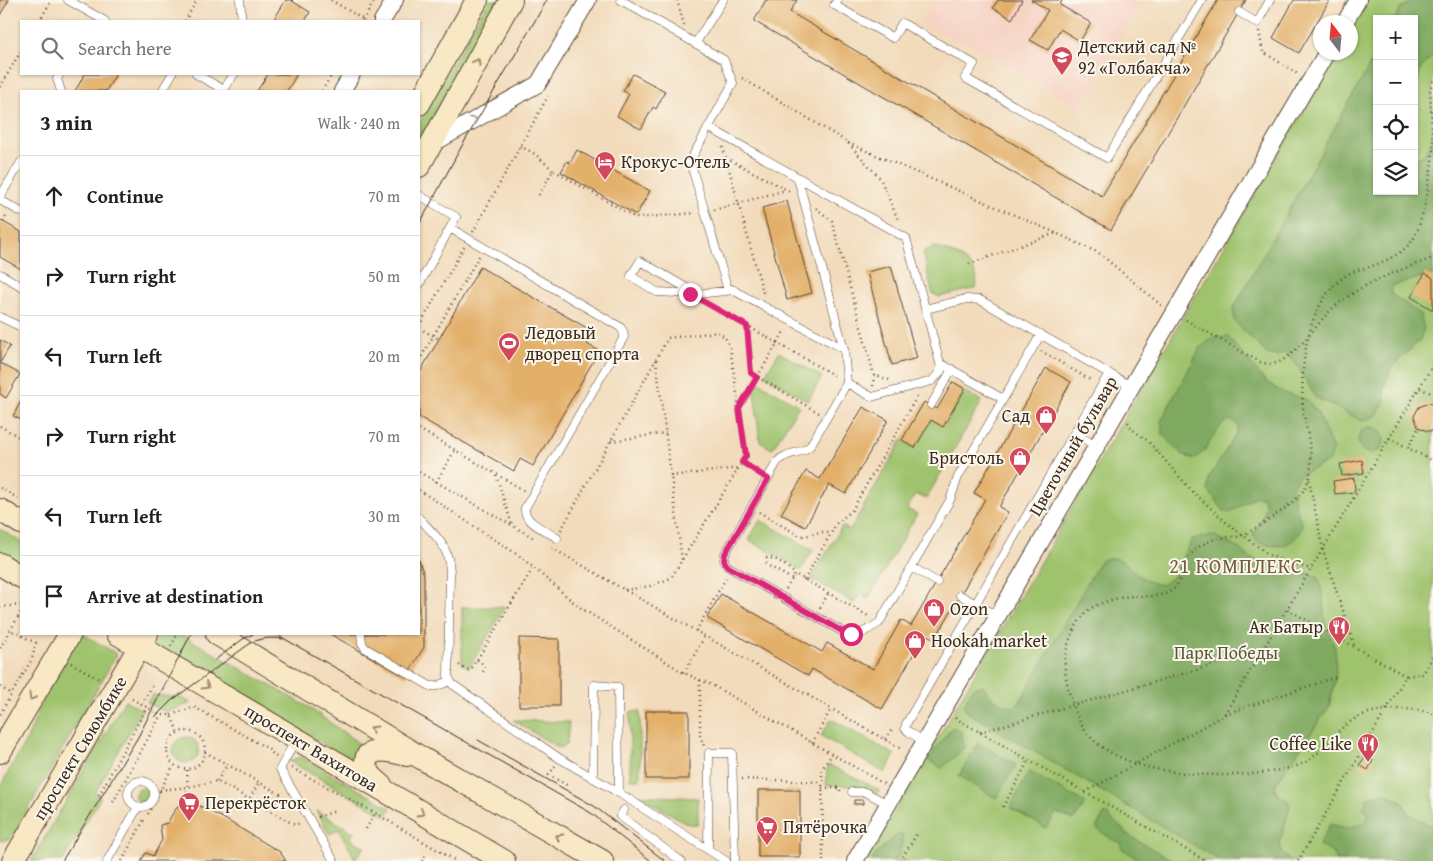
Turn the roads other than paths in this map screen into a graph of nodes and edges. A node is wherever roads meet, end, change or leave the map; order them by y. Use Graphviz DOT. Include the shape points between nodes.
graph roads {
  1 [pos="68,0"];
  2 [pos="240,0"];
  3 [pos="395,0"];
  4 [pos="477,0"];
  5 [pos="512,0"];
  6 [pos="588,0"];
  7 [pos="621,0"];
  8 [pos="723,0"];
  9 [pos="838,0"];
  10 [pos="1202,0"];
  11 [pos="1270,0"];
  12 [pos="1358,0"];
  13 [pos="1239,12"];
  14 [pos="1349,15"];
  15 [pos="92,18"];
  16 [pos="242,20"];
  17 [pos="383,20"];
  18 [pos="692,42"];
  19 [pos="1322,60"];
  20 [pos="59,75"];
  21 [pos="171,75"];
  22 [pos="198,75"];
  23 [pos="233,75"];
  24 [pos="351,75"];
  25 [pos="61,90"];
  26 [pos="163,90"];
  27 [pos="222,90"];
  28 [pos="225,90"];
  29 [pos="343,90"];
  30 [pos="420,102"];
  31 [pos="708,127"];
  32 [pos="432,144"];
  33 [pos="20,164"];
  34 [pos="420,164"];
  35 [pos="798,179"];
  36 [pos="420,196"];
  37 [pos="0,198"];
  38 [pos="20,211"];
  39 [pos="450,228"];
  40 [pos="0,274"];
  41 [pos="420,283"];
  42 [pos="20,285"];
  43 [pos="734,290"];
  44 [pos="693,294"];
  45 [pos="925,309"];
  46 [pos="0,316"];
  47 [pos="20,326"];
  48 [pos="1041,334"];
  49 [pos="844,349"];
  50 [pos="940,363"];
  51 [pos="952,369"];
  52 [pos="1109,373"];
  53 [pos="847,383"];
  54 [pos="1131,386"];
  55 [pos="1003,399"];
  56 [pos="931,405"];
  57 [pos="1074,433"];
  58 [pos="1096,446"];
  59 [pos="0,510"];
  60 [pos="420,519"];
  61 [pos="20,522"];
  62 [pos="557,538"];
  63 [pos="0,564"];
  64 [pos="912,567"];
  65 [pos="20,576"];
  66 [pos="937,582"];
  67 [pos="960,595"];
  68 [pos="975,603"];
  69 [pos="997,616"];
  70 [pos="69,635"];
  71 [pos="122,635"];
  72 [pos="219,635"];
  73 [pos="361,635"];
  74 [pos="143,640"];
  75 [pos="58,649"];
  76 [pos="164,661"];
  77 [pos="450,681"];
  78 [pos="117,690"];
  79 [pos="296,739"];
  80 [pos="925,742"];
  81 [pos="0,752"];
  82 [pos="423,759"];
  83 [pos="594,778"];
  84 [pos="852,792"];
  85 [pos="619,793"];
  86 [pos="294,794"];
  87 [pos="304,797"];
  88 [pos="395,798"];
  89 [pos="888,804"];
  90 [pos="138,807"];
  91 [pos="624,810"];
  92 [pos="31,830"];
  93 [pos="0,846"];
  94 [pos="708,850"];
  95 [pos="13,861"];
  96 [pos="107,861"];
  97 [pos="334,861"];
  98 [pos="504,861"];
  99 [pos="602,861"];
  100 [pos="681,861"];
  101 [pos="726,861"];
  102 [pos="735,861"];
  103 [pos="855,861"];
  1 -- 15 [label="lane"];
  2 -- 16 [label="lane"];
  3 -- 17 [label="street"];
  4 -- 30 [label="main road"];
  32 -- 5 [label="main road, one-way"];
  32 -- 6 [label="street, one-way" via="538,84"];
  7 -- 18 [label="lane"];
  8 -- 18 [label="lane"];
  9 -- 10 [label="lane" via="834,5 893,38 902,23 974,64 965,78 1107,158"];
  11 -- 13 [label="lane" via="1258,23"];
  12 -- 14 [label="street"];
  18 -- 31 [label="lane" via="724,60 733,83"];
  19 -- 54 [label="street, Цветочный бульвар"];
  20 -- 25 [label="lane" via="57,79"];
  21 -- 26 [label="lane"];
  22 -- 27 [label="lane"];
  23 -- 28 [label="lane"];
  24 -- 29 [label="street"];
  31 -- 35 [label="lane"];
  31 -- 43 [label="lane" via="690,161 727,287"];
  32 -- 34 [label="main road"];
  33 -- 37 [label="lane"];
  35 -- 45 [label="lane" via="906,238"];
  35 -- 49 [label="lane"];
  36 -- 39 [label="lane" via="456,217"];
  37 -- 38 [label="lane"];
  39 -- 41 [label="lane"];
  39 -- 62 [label="lane" via="620,327 624,334 525,508 528,519"];
  40 -- 42 [label="lane"];
  43 -- 44 [label="lane"];
  43 -- 49 [label="lane"];
  44 -- 44 [label="lane" via="640,261 631,276 657,292"];
  45 -- 48 [label="lane" via="968,299 980,300"];
  45 -- 50 [label="lane"];
  46 -- 47 [label="lane"];
  48 -- 52 [label="lane"];
  48 -- 55 [label="lane"];
  49 -- 53 [label="lane"];
  50 -- 51 [label="lane"];
  50 -- 53 [label="lane" via="941,371 932,381 872,397"];
  51 -- 55 [label="lane"];
  51 -- 56 [label="lane"];
  52 -- 54 [label="lane"];
  52 -- 57 [label="lane"];
  53 -- 64 [label="lane" via="810,446 777,462 725,554 725,562 845,633 864,632 880,623"];
  54 -- 58 [label="street, Цветочный бульвар"];
  55 -- 64 [label="lane"];
  57 -- 58 [label="lane"];
  57 -- 68 [label="lane"];
  58 -- 69 [label="street, Цветочный бульвар"];
  59 -- 61 [label="main road"];
  60 -- 77 [label="lane" via="441,542 450,568"];
  63 -- 65 [label="main road"];
  64 -- 66 [label="lane"];
  67 -- 68 [label="lane"];
  68 -- 69 [label="lane"];
  68 -- 80 [label="lane" via="906,724 909,732"];
  69 -- 80 [label="street, Цветочный бульвар"];
  70 -- 75 [label="main road"];
  71 -- 74 [label="main road, проспект Вахитова"];
  82 -- 72 [label="main road, one-way"];
  73 -- 77 [label="lane" via="365,648 430,686"];
  74 -- 76 [label="main road, проспект Вахитова"];
  74 -- 78 [label="main road, проспект Сююмбике"];
  75 -- 81 [label="main road, one-way"];
  76 -- 78 [label="main road" via="136,670"];
  76 -- 79 [label="main road, проспект Вахитова, one-way"];
  77 -- 83 [label="lane" via="456,689"];
  78 -- 92 [label="main road, проспект Сююмбике"];
  79 -- 86 [label="lane" via="280,769"];
  79 -- 88 [label="main road, проспект Вахитова"];
  80 -- 89 [label="street, Цветочный бульвар"];
  82 -- 88 [label="main road" via="382,750 375,750 367,756 365,767 372,778"];
  99 -- 82 [label="main road, one-way"];
  83 -- 85 [label="lane"];
  83 -- 85 [label="lane" via="594,685 618,686"];
  84 -- 89 [label="lane" via="866,792"];
  85 -- 94 [label="lane"];
  86 -- 87 [label="lane"];
  86 -- 97 [label="lane"];
  88 -- 98 [label="main road, проспект Вахитова, one-way"];
  89 -- 103 [label="street, Цветочный бульвар"];
  90 -- 96 [label="lane"];
  91 -- 100 [label="lane" via="620,816"];
  92 -- 93 [label="main road" via="8,849"];
  92 -- 95 [label="main road, проспект Сююмбике"];
  94 -- 101 [label="lane"];
  94 -- 102 [label="lane" via="709,753 732,753"];
}
